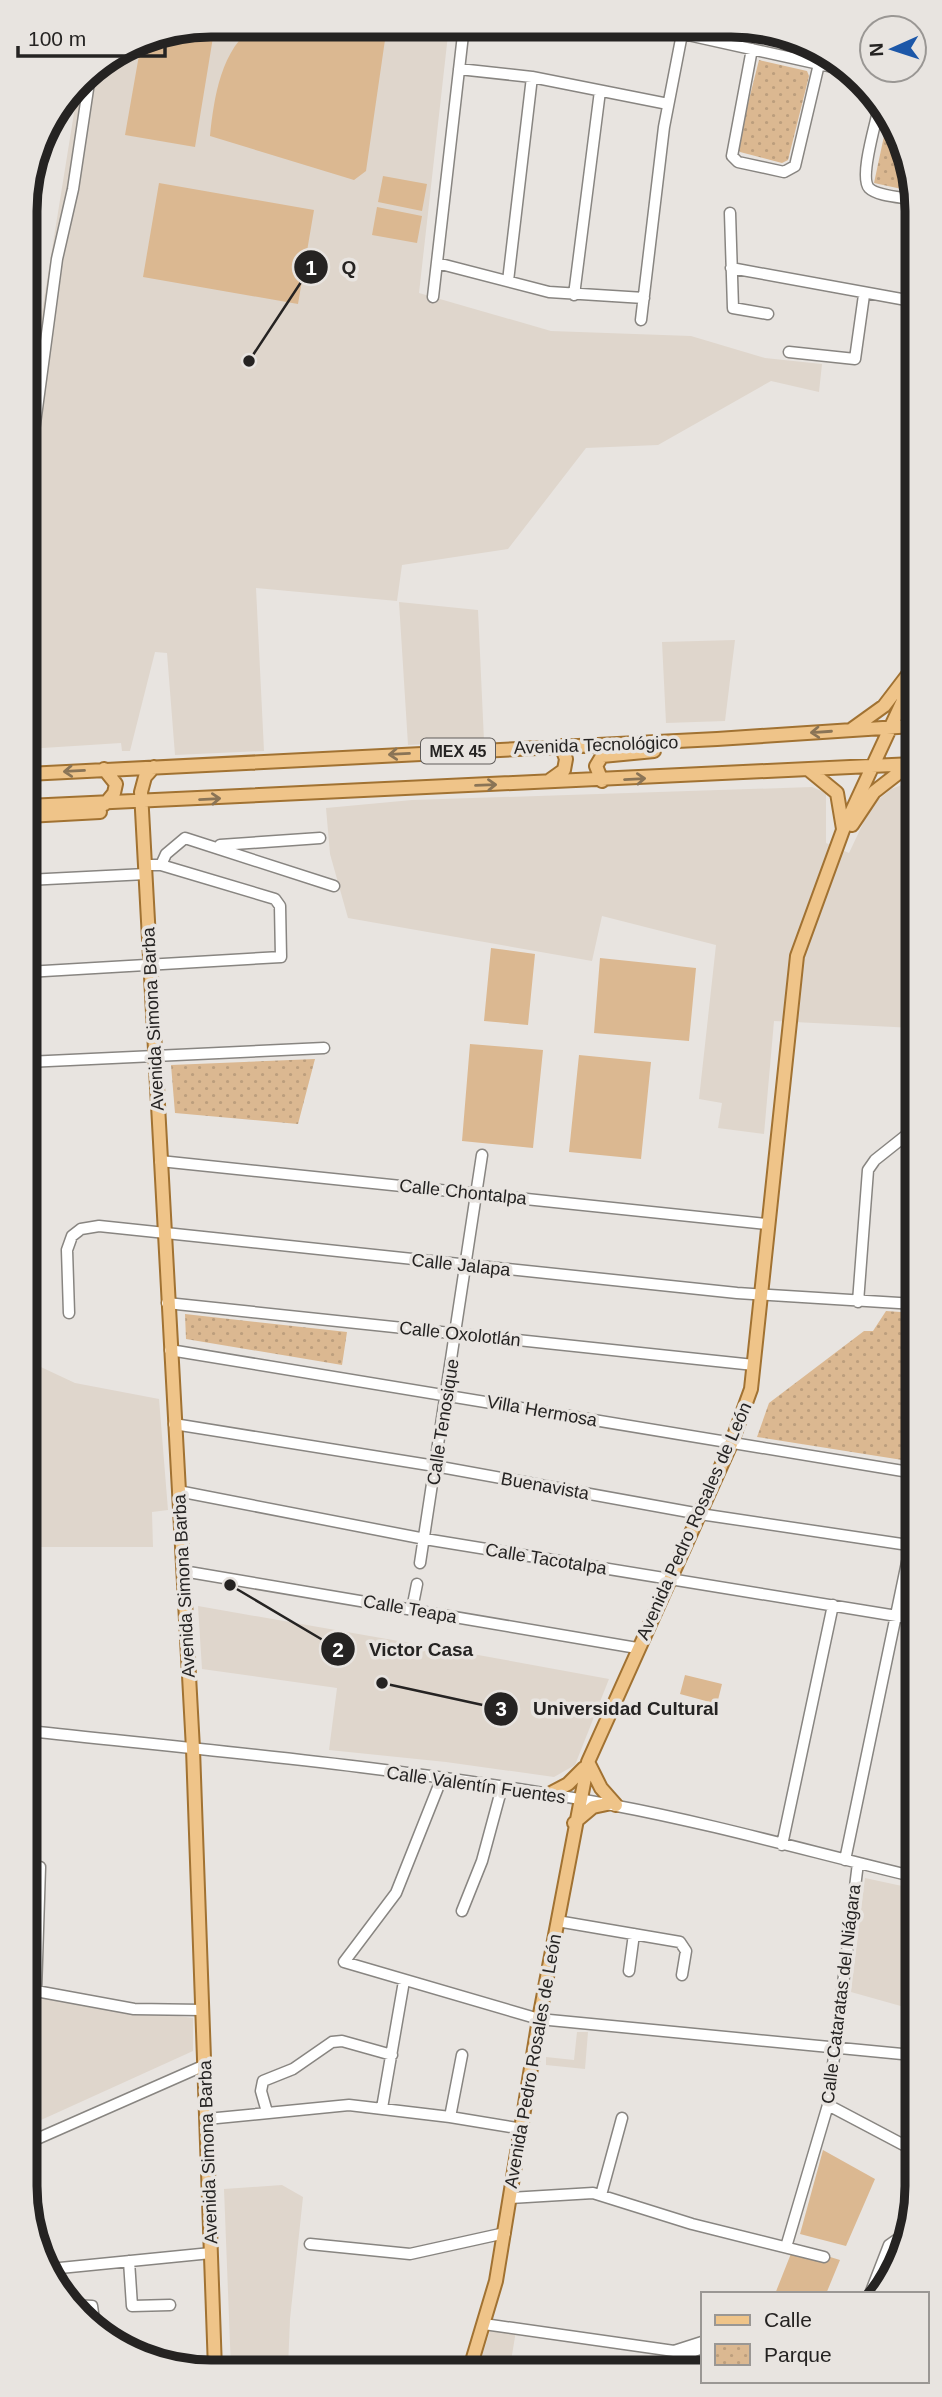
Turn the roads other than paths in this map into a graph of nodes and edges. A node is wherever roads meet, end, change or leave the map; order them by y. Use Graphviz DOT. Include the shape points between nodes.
graph roads {
  1 [pos="463,37"];
  2 [pos="679,37"];
  3 [pos="704,37"];
  4 [pos="752,49"];
  5 [pos="819,64"];
  6 [pos="828,66"];
  7 [pos="459,69"];
  8 [pos="531,77"];
  9 [pos="88,88"];
  10 [pos="600,91"];
  11 [pos="668,104"];
  12 [pos="877,117"];
  13 [pos="904,198"];
  14 [pos="730,213"];
  15 [pos="437,263"];
  16 [pos="731,268"];
  17 [pos="508,281"];
  18 [pos="574,295"];
  19 [pos="864,295"];
  20 [pos="433,297"];
  21 [pos="644,298"];
  22 [pos="905,300"];
  23 [pos="768,314"];
  24 [pos="642,320"];
  25 [pos="789,352"];
  26 [pos="37,409"];
  27 [pos="905,678"];
  28 [pos="905,696"];
  29 [pos="905,727"];
  30 [pos="890,728"];
  31 [pos="850,730"];
  32 [pos="743,738"];
  33 [pos="561,746"];
  34 [pos="905,764"];
  35 [pos="873,766"];
  36 [pos="154,767"];
  37 [pos="104,769"];
  38 [pos="905,769"];
  39 [pos="809,770"];
  40 [pos="37,773"];
  41 [pos="603,781"];
  42 [pos="543,783"];
  43 [pos="142,803"];
  44 [pos="105,804"];
  45 [pos="37,806"];
  46 [pos="37,816"];
  47 [pos="843,830"];
  48 [pos="320,838"];
  49 [pos="213,846"];
  50 [pos="161,865"];
  51 [pos="145,870"];
  52 [pos="37,879"];
  53 [pos="334,886"];
  54 [pos="150,964"];
  55 [pos="37,971"];
  56 [pos="324,1048"];
  57 [pos="154,1055"];
  58 [pos="37,1061"];
  59 [pos="905,1136"];
  60 [pos="482,1155"];
  61 [pos="160,1161"];
  62 [pos="478,1194"];
  63 [pos="767,1224"];
  64 [pos="164,1232"];
  65 [pos="465,1266"];
  66 [pos="759,1295"];
  67 [pos="858,1302"];
  68 [pos="167,1303"];
  69 [pos="905,1304"];
  70 [pos="69,1313"];
  71 [pos="456,1334"];
  72 [pos="170,1350"];
  73 [pos="754,1365"];
  74 [pos="448,1394"];
  75 [pos="174,1424"];
  76 [pos="731,1444"];
  77 [pos="435,1466"];
  78 [pos="905,1470"];
  79 [pos="178,1491"];
  80 [pos="700,1514"];
  81 [pos="425,1539"];
  82 [pos="905,1544"];
  83 [pos="420,1563"];
  84 [pos="183,1571"];
  85 [pos="669,1580"];
  86 [pos="905,1580"];
  87 [pos="417,1584"];
  88 [pos="833,1605"];
  89 [pos="412,1609"];
  90 [pos="897,1616"];
  91 [pos="905,1617"];
  92 [pos="637,1648"];
  93 [pos="37,1732"];
  94 [pos="193,1749"];
  95 [pos="588,1762"];
  96 [pos="442,1780"];
  97 [pos="502,1787"];
  98 [pos="549,1794"];
  99 [pos="579,1799"];
  100 [pos="612,1805"];
  101 [pos="574,1823"];
  102 [pos="782,1845"];
  103 [pos="845,1860"];
  104 [pos="858,1863"];
  105 [pos="40,1867"];
  106 [pos="905,1874"];
  107 [pos="462,1911"];
  108 [pos="557,1921"];
  109 [pos="634,1934"];
  110 [pos="37,1960"];
  111 [pos="629,1971"];
  112 [pos="682,1975"];
  113 [pos="404,1980"];
  114 [pos="37,1991"];
  115 [pos="203,2010"];
  116 [pos="539,2020"];
  117 [pos="836,2050"];
  118 [pos="392,2055"];
  119 [pos="462,2055"];
  120 [pos="905,2055"];
  121 [pos="205,2065"];
  122 [pos="828,2105"];
  123 [pos="382,2108"];
  124 [pos="267,2112"];
  125 [pos="450,2116"];
  126 [pos="622,2118"];
  127 [pos="207,2119"];
  128 [pos="523,2129"];
  129 [pos="37,2139"];
  130 [pos="905,2146"];
  131 [pos="601,2195"];
  132 [pos="510,2198"];
  133 [pos="505,2234"];
  134 [pos="896,2242"];
  135 [pos="310,2244"];
  136 [pos="786,2247"];
  137 [pos="211,2253"];
  138 [pos="824,2258"];
  139 [pos="129,2261"];
  140 [pos="58,2268"];
  141 [pos="873,2287"];
  142 [pos="170,2305"];
  143 [pos="484,2323"];
  144 [pos="701,2342"];
  145 [pos="701,2348"];
  146 [pos="674,2351"];
  147 [pos="215,2360"];
  148 [pos="473,2360"];
  1 -- 7 [label="street"];
  2 -- 11 [label="street"];
  3 -- 4 [label="street"];
  4 -- 5 [label="street"];
  4 -- 5 [label="street" via="730,150 735,160 761,167 787,172 796,166"];
  5 -- 6 [label="street"];
  7 -- 8 [label="street"];
  7 -- 15 [label="street"];
  8 -- 10 [label="street"];
  8 -- 17 [label="street"];
  9 -- 26 [label="street" via="57,259"];
  10 -- 11 [label="street"];
  10 -- 18 [label="street"];
  11 -- 21 [label="street"];
  12 -- 13 [label="street" via="866,185 873,191"];
  14 -- 16 [label="street"];
  15 -- 17 [label="street"];
  15 -- 20 [label="street"];
  16 -- 19 [label="street"];
  16 -- 23 [label="street" via="733,308"];
  17 -- 18 [label="street"];
  18 -- 21 [label="street"];
  19 -- 22 [label="street"];
  19 -- 25 [label="street" via="857,356"];
  21 -- 24 [label="street"];
  27 -- 31 [label="main road" via="884,706"];
  28 -- 30 [label="main road, Avenida Pedro Rosales de León"];
  29 -- 30 [label="main road, Avenida Tecnológico / MEX 45"];
  30 -- 31 [label="main road, Avenida Tecnológico / MEX 45"];
  30 -- 35 [label="main road, Avenida Pedro Rosales de León"];
  31 -- 32 [label="main road, Avenida Tecnológico / MEX 45, one-way"];
  32 -- 33 [label="main road, Avenida Tecnológico / MEX 45"];
  32 -- 41 [label="main road" via="712,748 609,753 596,761"];
  33 -- 36 [label="main road, Avenida Tecnológico / MEX 45, one-way"];
  33 -- 42 [label="main road" via="564,770"];
  34 -- 35 [label="main road, Avenida Tecnológico / MEX 45"];
  35 -- 39 [label="main road, Avenida Tecnológico / MEX 45"];
  35 -- 47 [label="main road, Avenida Pedro Rosales de León"];
  36 -- 37 [label="main road, Avenida Tecnológico / MEX 45"];
  36 -- 43 [label="main road, Avenida Simona Barba" via="143,780"];
  37 -- 40 [label="main road, Avenida Tecnológico / MEX 45, one-way"];
  37 -- 44 [label="main road" via="116,784"];
  38 -- 47 [label="main road" via="874,792 854,824"];
  41 -- 39 [label="main road, Avenida Tecnológico / MEX 45, one-way"];
  39 -- 47 [label="main road" via="837,793"];
  41 -- 42 [label="main road, Avenida Tecnológico / MEX 45"];
  43 -- 42 [label="main road, Avenida Tecnológico / MEX 45, one-way"];
  43 -- 44 [label="main road, Avenida Tecnológico / MEX 45"];
  43 -- 46 [label="main road" via="109,811"];
  43 -- 51 [label="main road, Avenida Simona Barba"];
  44 -- 45 [label="main road, Avenida Tecnológico / MEX 45"];
  47 -- 63 [label="main road, Avenida Pedro Rosales de León" via="797,956"];
  48 -- 49 [label="street"];
  49 -- 50 [label="street" via="181,838"];
  49 -- 53 [label="street"];
  50 -- 51 [label="street"];
  50 -- 54 [label="street" via="275,899 281,957"];
  51 -- 52 [label="street"];
  51 -- 54 [label="main road, Avenida Simona Barba"];
  54 -- 55 [label="street"];
  54 -- 57 [label="main road, Avenida Simona Barba"];
  56 -- 57 [label="street"];
  57 -- 58 [label="street"];
  57 -- 61 [label="main road, Avenida Simona Barba"];
  59 -- 67 [label="street" via="868,1170"];
  60 -- 62 [label="street, Calle Tenosique"];
  61 -- 62 [label="street, Calle Chontalpa"];
  61 -- 64 [label="main road, Avenida Simona Barba"];
  62 -- 63 [label="street, Calle Chontalpa"];
  62 -- 65 [label="street, Calle Tenosique"];
  63 -- 66 [label="main road, Avenida Pedro Rosales de León"];
  64 -- 65 [label="street, Calle Jalapa"];
  64 -- 68 [label="main road, Avenida Simona Barba"];
  64 -- 70 [label="street, Calle Jalapa" via="99,1226 75,1233 68,1251"];
  65 -- 66 [label="street, Calle Jalapa"];
  65 -- 71 [label="street, Calle Tenosique"];
  66 -- 67 [label="street, Calle Jalapa"];
  66 -- 73 [label="main road, Avenida Pedro Rosales de León"];
  67 -- 69 [label="street, Calle Jalapa"];
  68 -- 71 [label="street, Calle Oxolotlán"];
  68 -- 72 [label="main road, Avenida Simona Barba"];
  71 -- 73 [label="street, Calle Oxolotlán"];
  71 -- 74 [label="street, Calle Tenosique"];
  72 -- 74 [label="street, Villa Hermosa"];
  72 -- 75 [label="main road, Avenida Simona Barba"];
  73 -- 76 [label="main road, Avenida Pedro Rosales de León" via="748,1402"];
  74 -- 76 [label="street, Villa Hermosa"];
  74 -- 77 [label="street, Calle Tenosique"];
  75 -- 77 [label="street, Buenavista"];
  75 -- 79 [label="main road, Avenida Simona Barba"];
  76 -- 78 [label="street, Villa Hermosa"];
  76 -- 80 [label="main road, Avenida Pedro Rosales de León"];
  77 -- 80 [label="street, Buenavista"];
  77 -- 81 [label="street, Calle Tenosique"];
  79 -- 81 [label="street, Calle Tacotalpa"];
  79 -- 84 [label="main road, Avenida Simona Barba"];
  80 -- 82 [label="street, Buenavista"];
  80 -- 85 [label="main road, Avenida Pedro Rosales de León"];
  81 -- 83 [label="street, Calle Tenosique"];
  81 -- 85 [label="street, Calle Tacotalpa"];
  84 -- 89 [label="street, Calle Teapa"];
  84 -- 94 [label="main road, Avenida Simona Barba"];
  85 -- 88 [label="street, Calle Tacotalpa"];
  85 -- 92 [label="main road, Avenida Pedro Rosales de León"];
  86 -- 90 [label="street, Calle Cataratas del Niágara"];
  87 -- 89 [label="street"];
  88 -- 90 [label="street, Calle Tacotalpa"];
  88 -- 102 [label="street"];
  89 -- 92 [label="street, Calle Teapa"];
  90 -- 91 [label="street, Calle Tacotalpa"];
  90 -- 103 [label="street, Calle Cataratas del Niágara"];
  92 -- 95 [label="main road, Avenida Pedro Rosales de León"];
  93 -- 94 [label="street, Calle Valentín Fuentes"];
  94 -- 96 [label="street, Calle Valentín Fuentes"];
  94 -- 115 [label="main road, Avenida Simona Barba"];
  95 -- 98 [label="main road" via="579,1775"];
  95 -- 99 [label="main road, Avenida Pedro Rosales de León"];
  95 -- 100 [label="main road"];
  96 -- 97 [label="street, Calle Valentín Fuentes"];
  96 -- 113 [label="street" via="396,1893 344,1962"];
  97 -- 98 [label="street, Calle Valentín Fuentes"];
  97 -- 107 [label="street" via="482,1861"];
  98 -- 99 [label="street, Calle Valentín Fuentes"];
  99 -- 100 [label="street, Calle Valentín Fuentes"];
  99 -- 101 [label="main road, Avenida Pedro Rosales de León"];
  100 -- 101 [label="main road" via="593,1807"];
  100 -- 102 [label="street, Calle Valentín Fuentes"];
  101 -- 108 [label="main road, Avenida Pedro Rosales de León"];
  102 -- 103 [label="street, Calle Valentín Fuentes"];
  103 -- 104 [label="street, Calle Valentín Fuentes"];
  104 -- 106 [label="street, Calle Valentín Fuentes"];
  104 -- 117 [label="street, Calle Cataratas del Niágara"];
  105 -- 110 [label="street"];
  108 -- 109 [label="street"];
  108 -- 116 [label="main road, Avenida Pedro Rosales de León"];
  109 -- 111 [label="street"];
  109 -- 112 [label="street" via="682,1943 686,1951"];
  113 -- 116 [label="street"];
  113 -- 118 [label="street"];
  114 -- 115 [label="street" via="134,2009"];
  115 -- 121 [label="main road, Avenida Simona Barba"];
  116 -- 117 [label="street"];
  116 -- 128 [label="main road, Avenida Pedro Rosales de León"];
  117 -- 120 [label="street"];
  117 -- 122 [label="street, Calle Cataratas del Niágara"];
  118 -- 123 [label="street"];
  118 -- 124 [label="street" via="332,2042 293,2069 263,2081"];
  119 -- 125 [label="street"];
  121 -- 127 [label="main road, Avenida Simona Barba"];
  121 -- 129 [label="street"];
  122 -- 130 [label="street"];
  122 -- 136 [label="street, Calle Cataratas del Niágara"];
  123 -- 124 [label="street" via="332,2106"];
  123 -- 125 [label="street"];
  124 -- 127 [label="street"];
  125 -- 128 [label="street"];
  126 -- 131 [label="street"];
  127 -- 137 [label="main road, Avenida Simona Barba"];
  128 -- 132 [label="main road, Avenida Pedro Rosales de León"];
  131 -- 132 [label="street"];
  131 -- 136 [label="street"];
  132 -- 133 [label="main road, Avenida Pedro Rosales de León"];
  133 -- 135 [label="street" via="410,2254"];
  133 -- 143 [label="main road, Avenida Pedro Rosales de León"];
  134 -- 141 [label="street" via="889,2245"];
  136 -- 138 [label="street"];
  137 -- 139 [label="street"];
  137 -- 147 [label="main road, Avenida Simona Barba"];
  139 -- 140 [label="street"];
  139 -- 142 [label="street" via="132,2306"];
  143 -- 146 [label="street"];
  143 -- 148 [label="main road, Avenida Pedro Rosales de León"];
  144 -- 146 [label="street"];
  145 -- 146 [label="street" via="685,2356"];
}
